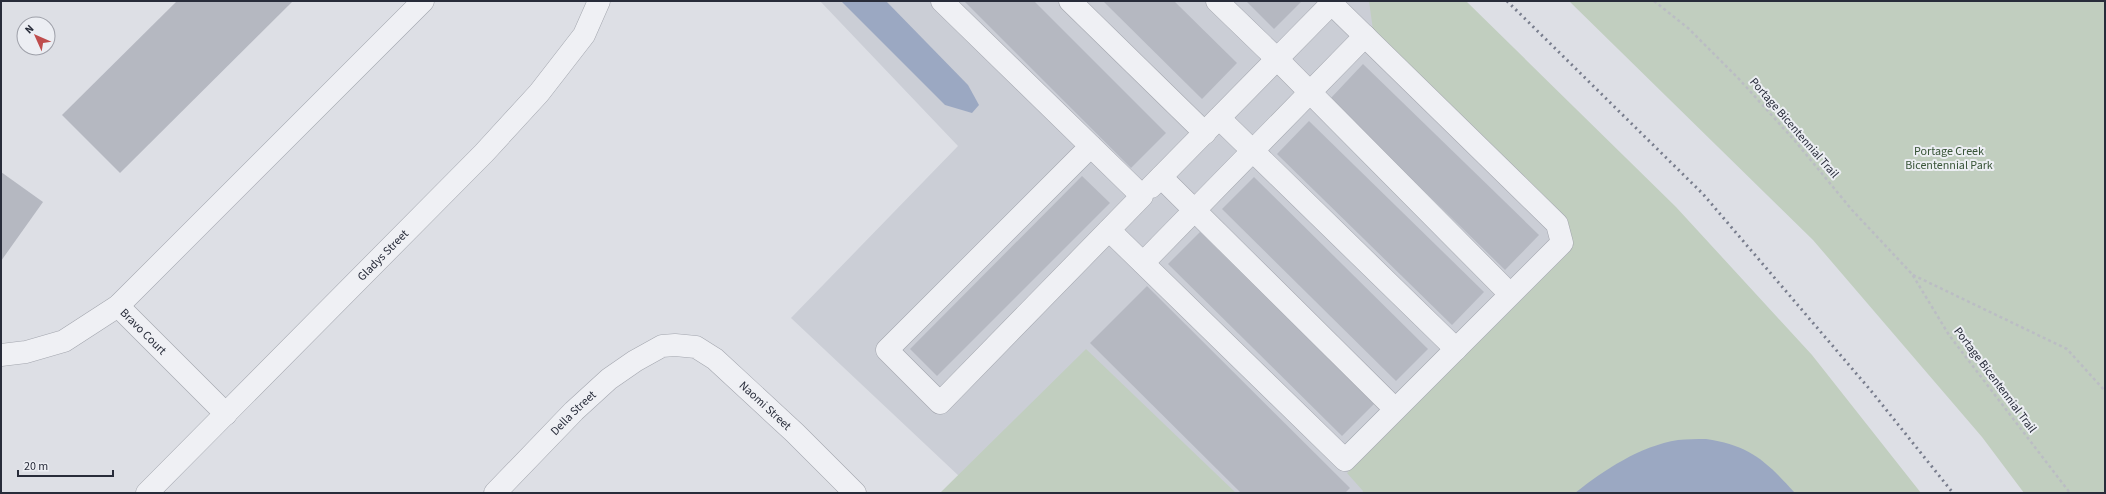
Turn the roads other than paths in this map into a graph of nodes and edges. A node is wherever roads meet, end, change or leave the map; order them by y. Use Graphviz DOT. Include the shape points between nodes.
graph roads {
  1 [pos="423,1"];
  2 [pos="599,1"];
  3 [pos="942,1"];
  4 [pos="1070,1"];
  5 [pos="1217,1"];
  6 [pos="1333,2"];
  7 [pos="1365,36"];
  8 [pos="1277,59"];
  9 [pos="1310,92"];
  10 [pos="1212,126"];
  11 [pos="1091,146"];
  12 [pos="1252,151"];
  13 [pos="1161,177"];
  14 [pos="1142,196"];
  15 [pos="1194,210"];
  16 [pos="1109,230"];
  17 [pos="1143,263"];
  18 [pos="1510,294"];
  19 [pos="118,306"];
  20 [pos="662,346"];
  21 [pos="1456,349"];
  22 [pos="1,355"];
  23 [pos="1395,410"];
  24 [pos="226,414"];
  25 [pos="147,493"];
  26 [pos="495,493"];
  27 [pos="855,493"];
  1 -- 19 [label="street"];
  2 -- 24 [label="street, Gladys Street" via="584,35 539,93 484,153"];
  3 -- 11 [label="street"];
  4 -- 10 [label="street"];
  5 -- 8 [label="street"];
  6 -- 7 [label="street"];
  6 -- 8 [label="street"];
  7 -- 9 [label="street"];
  7 -- 18 [label="street" via="1557,224 1562,243"];
  8 -- 9 [label="street"];
  8 -- 10 [label="street"];
  9 -- 12 [label="street"];
  9 -- 18 [label="street"];
  10 -- 12 [label="street"];
  10 -- 13 [label="street"];
  11 -- 14 [label="street"];
  11 -- 16 [label="street" via="887,350 940,402"];
  12 -- 15 [label="street"];
  12 -- 21 [label="street"];
  13 -- 14 [label="street"];
  13 -- 15 [label="street"];
  14 -- 16 [label="street"];
  15 -- 17 [label="street"];
  15 -- 23 [label="street"];
  16 -- 17 [label="street"];
  17 -- 23 [label="street" via="1345,460"];
  18 -- 21 [label="street"];
  19 -- 22 [label="street, Bravo Court" via="64,341 26,352"];
  19 -- 24 [label="street, Bravo Court"];
  20 -- 26 [label="street, Della Street" via="635,360 609,379 574,411"];
  20 -- 27 [label="street, Naomi Street" via="696,347 715,359"];
  21 -- 23 [label="street"];
  24 -- 25 [label="street, Gladys Street"];
}
